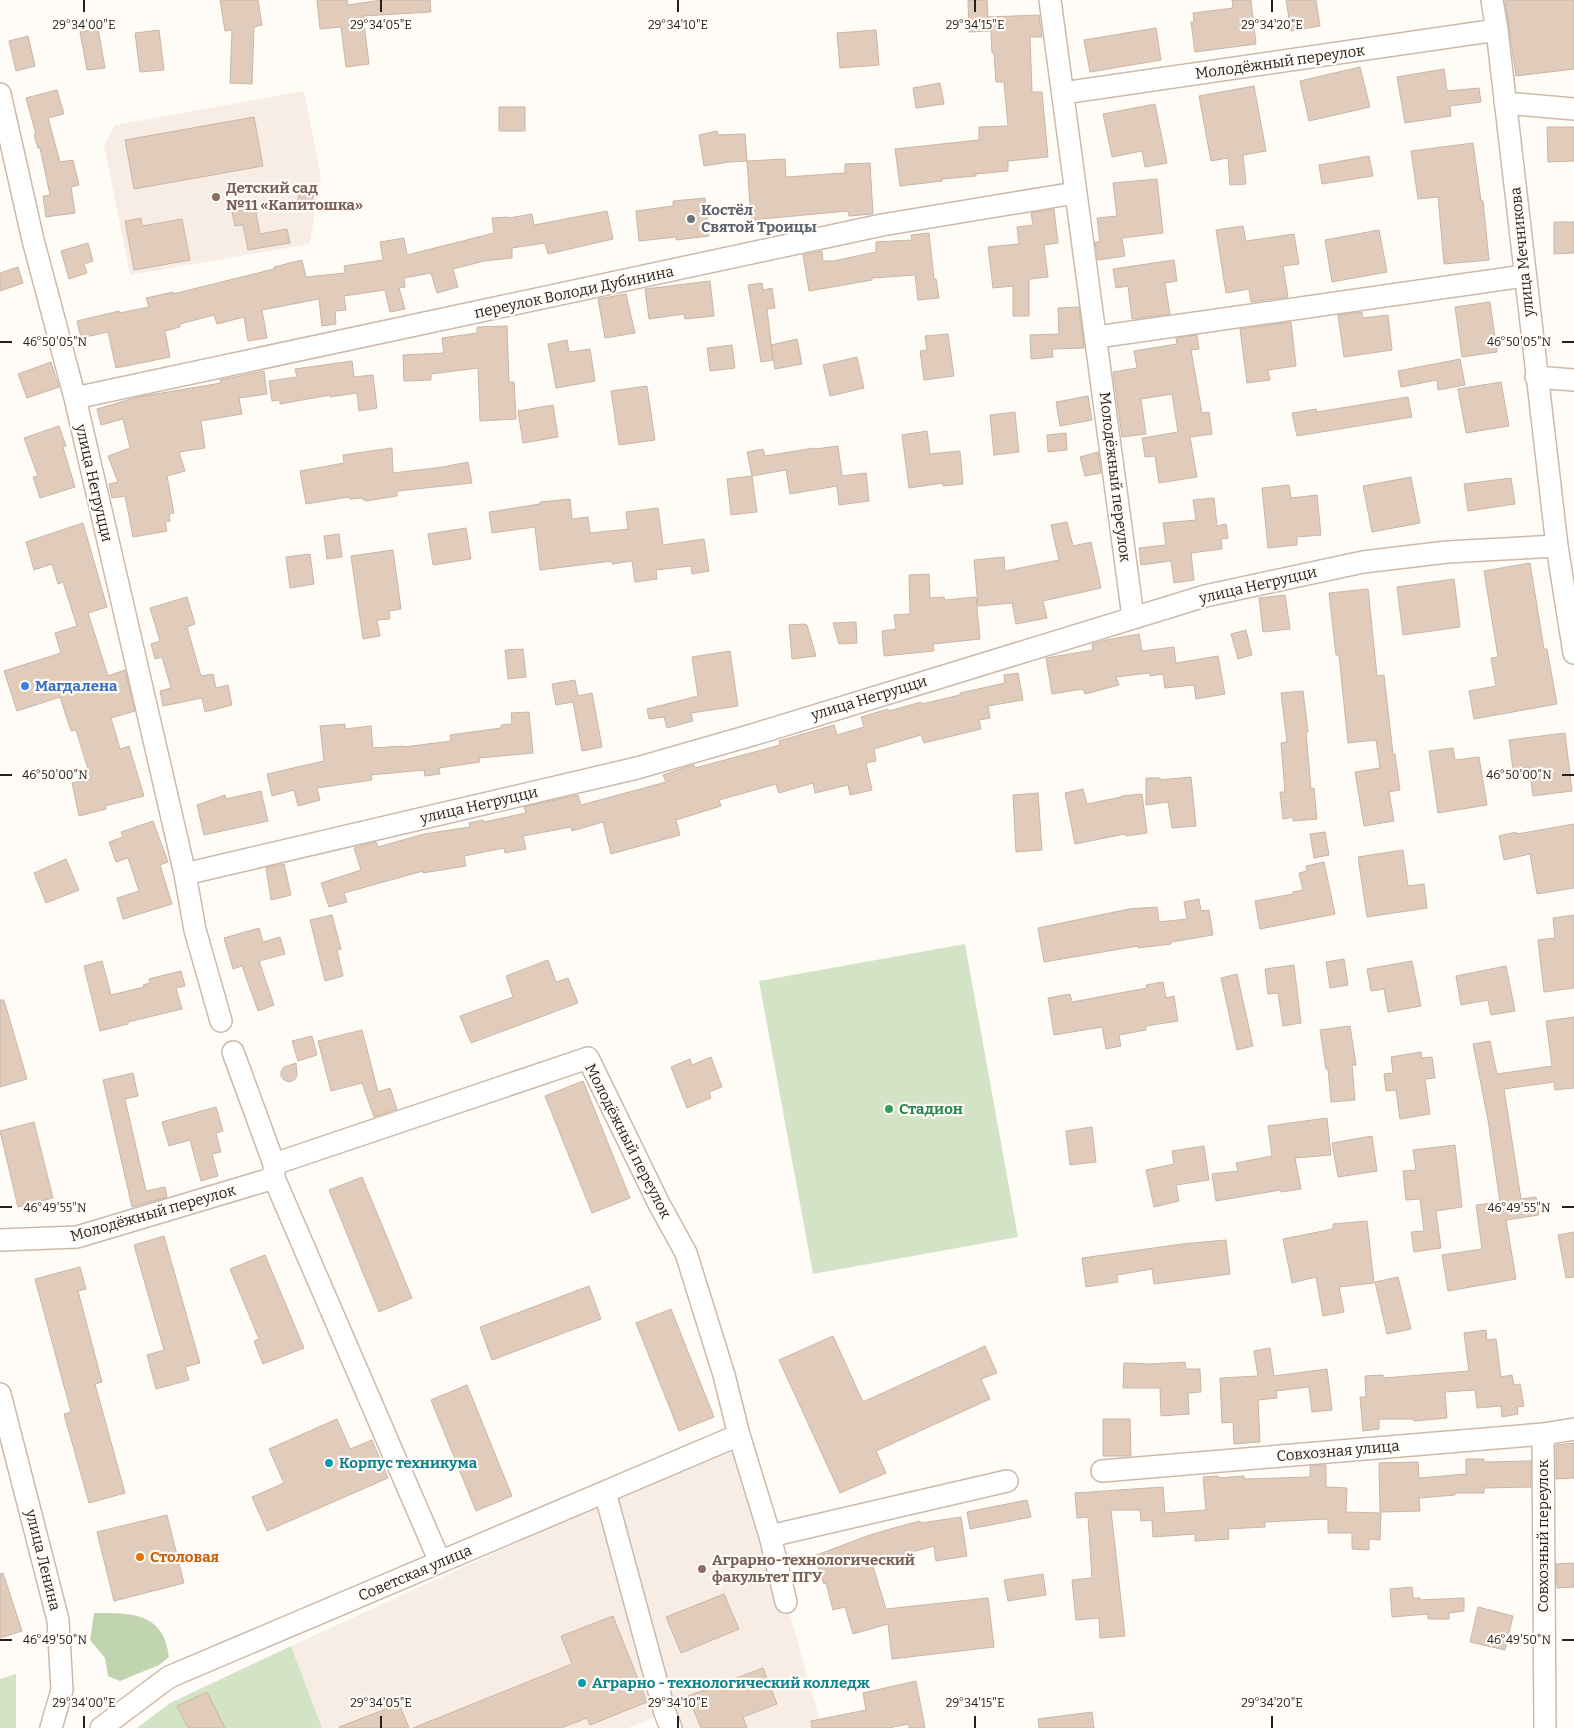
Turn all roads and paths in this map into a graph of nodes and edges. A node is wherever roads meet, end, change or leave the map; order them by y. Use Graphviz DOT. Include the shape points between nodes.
graph roads {
  1 [pos="1050,0"];
  2 [pos="1492,0"];
  3 [pos="1497,30"];
  4 [pos="1063,93"];
  5 [pos="0,94"];
  6 [pos="1505,103"];
  7 [pos="1574,109"];
  8 [pos="1075,193"];
  9 [pos="1524,276"];
  10 [pos="1097,337"];
  11 [pos="1536,377"];
  12 [pos="1574,380"];
  13 [pos="75,398"];
  14 [pos="1557,546"];
  15 [pos="1133,617"];
  16 [pos="1574,653"];
  17 [pos="185,874"];
  18 [pos="222,1021"];
  19 [pos="233,1052"];
  20 [pos="274,1171"];
  21 [pos="0,1240"];
  22 [pos="0,1394"];
  23 [pos="1574,1430"];
  24 [pos="1542,1434"];
  25 [pos="739,1435"];
  26 [pos="1102,1471"];
  27 [pos="1007,1481"];
  28 [pos="605,1492"];
  29 [pos="770,1536"];
  30 [pos="440,1562"];
  31 [pos="786,1602"];
  32 [pos="51,1728"];
  33 [pos="101,1728"];
  34 [pos="671,1728"];
  35 [pos="1545,1728"];
  1 -- 4 [label="street, Молодёжный переулок"];
  2 -- 3 [label="street, улица Мечникова"];
  3 -- 4 [label="street, Молодёжный переулок"];
  3 -- 6 [label="street, улица Мечникова"];
  4 -- 8 [label="street, Молодёжный переулок"];
  5 -- 13 [label="street, улица Негруцци" via="33,240"];
  6 -- 7 [label="street"];
  6 -- 9 [label="street, улица Мечникова"];
  8 -- 10 [label="street, Молодёжный переулок"];
  8 -- 13 [label="street, переулок Володи Дубинина" via="882,225"];
  9 -- 10 [label="street"];
  9 -- 11 [label="street, улица Мечникова"];
  10 -- 15 [label="street, Молодёжный переулок"];
  11 -- 12 [label="street"];
  11 -- 14 [label="street, улица Мечникова"];
  13 -- 17 [label="street, улица Негруцци"];
  14 -- 15 [label="street, улица Негруцци" via="1447,552 1363,562 1205,596"];
  14 -- 16 [label="street, улица Мечникова"];
  15 -- 17 [label="street, улица Негруцци" via="637,768"];
  17 -- 18 [label="street, улица Негруцци" via="195,930"];
  19 -- 20 [label="street"];
  20 -- 21 [label="street, Молодёжный переулок" via="77,1237"];
  20 -- 25 [label="street, Молодёжный переулок" via="588,1058 686,1253"];
  20 -- 30 [label="street"];
  22 -- 32 [label="street, улица Ленина" via="58,1620 62,1690"];
  23 -- 24 [label="street, Совхозная улица"];
  24 -- 26 [label="street, Совхозная улица"];
  24 -- 35 [label="street, Совхозный переулок"];
  25 -- 28 [label="street, Советская улица"];
  25 -- 29 [label="street"];
  27 -- 29 [label="street"];
  28 -- 30 [label="street, Советская улица"];
  28 -- 34 [label="street"];
  29 -- 31 [label="street"];
  30 -- 33 [label="street, Советская улица" via="169,1677"];
}
